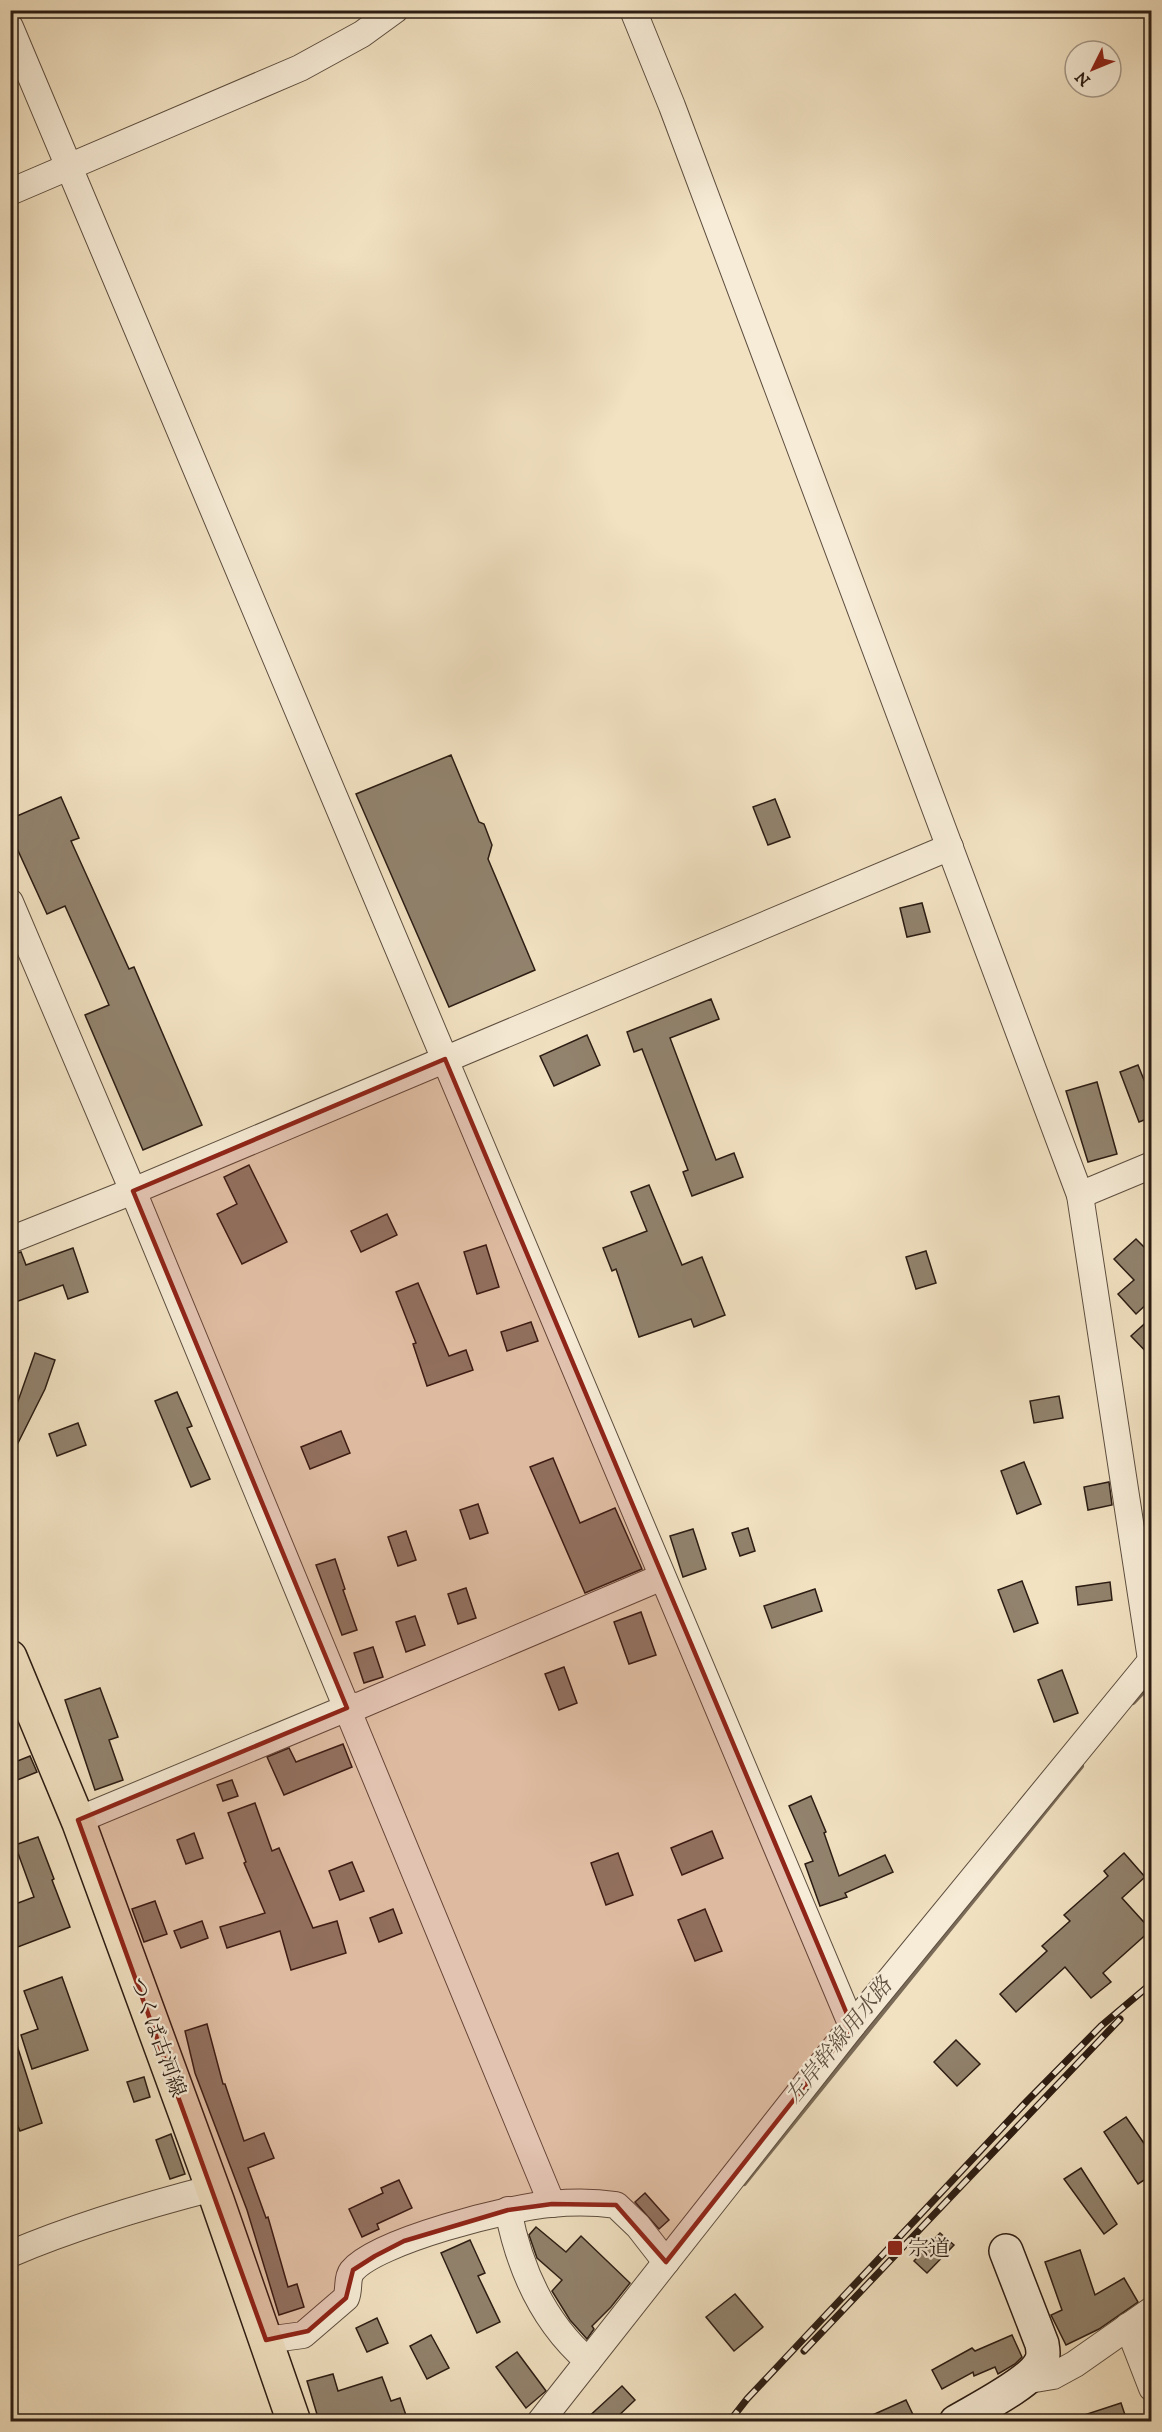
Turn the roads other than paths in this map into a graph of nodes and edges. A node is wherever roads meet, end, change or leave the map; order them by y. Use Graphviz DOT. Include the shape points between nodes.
graph roads {
  1 [pos="395,10"];
  2 [pos="633,10"];
  3 [pos="10,27"];
  4 [pos="68,167"];
  5 [pos="10,192"];
  6 [pos="950,847"];
  7 [pos="10,902"];
  8 [pos="445,1059"];
  9 [pos="1152,1165"];
  10 [pos="133,1191"];
  11 [pos="1080,1195"];
  12 [pos="10,1240"];
  13 [pos="662,1577"];
  14 [pos="10,1657"];
  15 [pos="1151,1664"];
  16 [pos="347,1708"];
  17 [pos="78,1820"];
  18 [pos="852,2026"];
  19 [pos="213,2188"];
  20 [pos="552,2204"];
  21 [pos="508,2210"];
  22 [pos="1006,2251"];
  23 [pos="10,2254"];
  24 [pos="666,2262"];
  25 [pos="1152,2310"];
  26 [pos="1128,2326"];
  27 [pos="266,2340"];
  28 [pos="588,2361"];
  29 [pos="1023,2381"];
  30 [pos="1152,2388"];
  31 [pos="294,2421"];
  32 [pos="540,2421"];
  33 [pos="956,2421"];
  1 -- 4 [label="street" via="362,34 300,68"];
  2 -- 6 [label="street"];
  3 -- 4 [label="street"];
  4 -- 5 [label="street"];
  4 -- 8 [label="street"];
  6 -- 8 [label="street"];
  6 -- 11 [label="street"];
  7 -- 10 [label="street"];
  8 -- 10 [label="street"];
  8 -- 13 [label="street"];
  9 -- 11 [label="street"];
  10 -- 12 [label="street"];
  10 -- 16 [label="street"];
  11 -- 15 [label="street"];
  13 -- 16 [label="street"];
  13 -- 18 [label="street"];
  14 -- 17 [label="main road, つくば古河線"];
  15 -- 18 [label="street"];
  16 -- 17 [label="street"];
  16 -- 20 [label="street"];
  17 -- 19 [label="main road, つくば古河線"];
  18 -- 24 [label="street"];
  19 -- 23 [label="street" via="134,2208"];
  19 -- 27 [label="main road, つくば古河線"];
  20 -- 21 [label="street"];
  20 -- 24 [label="street" via="616,2205"];
  21 -- 27 [label="street" via="404,2241 375,2256 353,2270 346,2298 308,2331"];
  21 -- 28 [label="street" via="520,2259 542,2305 557,2330"];
  22 -- 29 [label="main road" via="1042,2344 1041,2363"];
  24 -- 28 [label="street"];
  25 -- 26 [label="street"];
  26 -- 29 [label="street" via="1053,2376"];
  26 -- 30 [label="street"];
  27 -- 31 [label="main road, つくば古河線"];
  28 -- 32 [label="street"];
  29 -- 33 [label="main road"];
}
